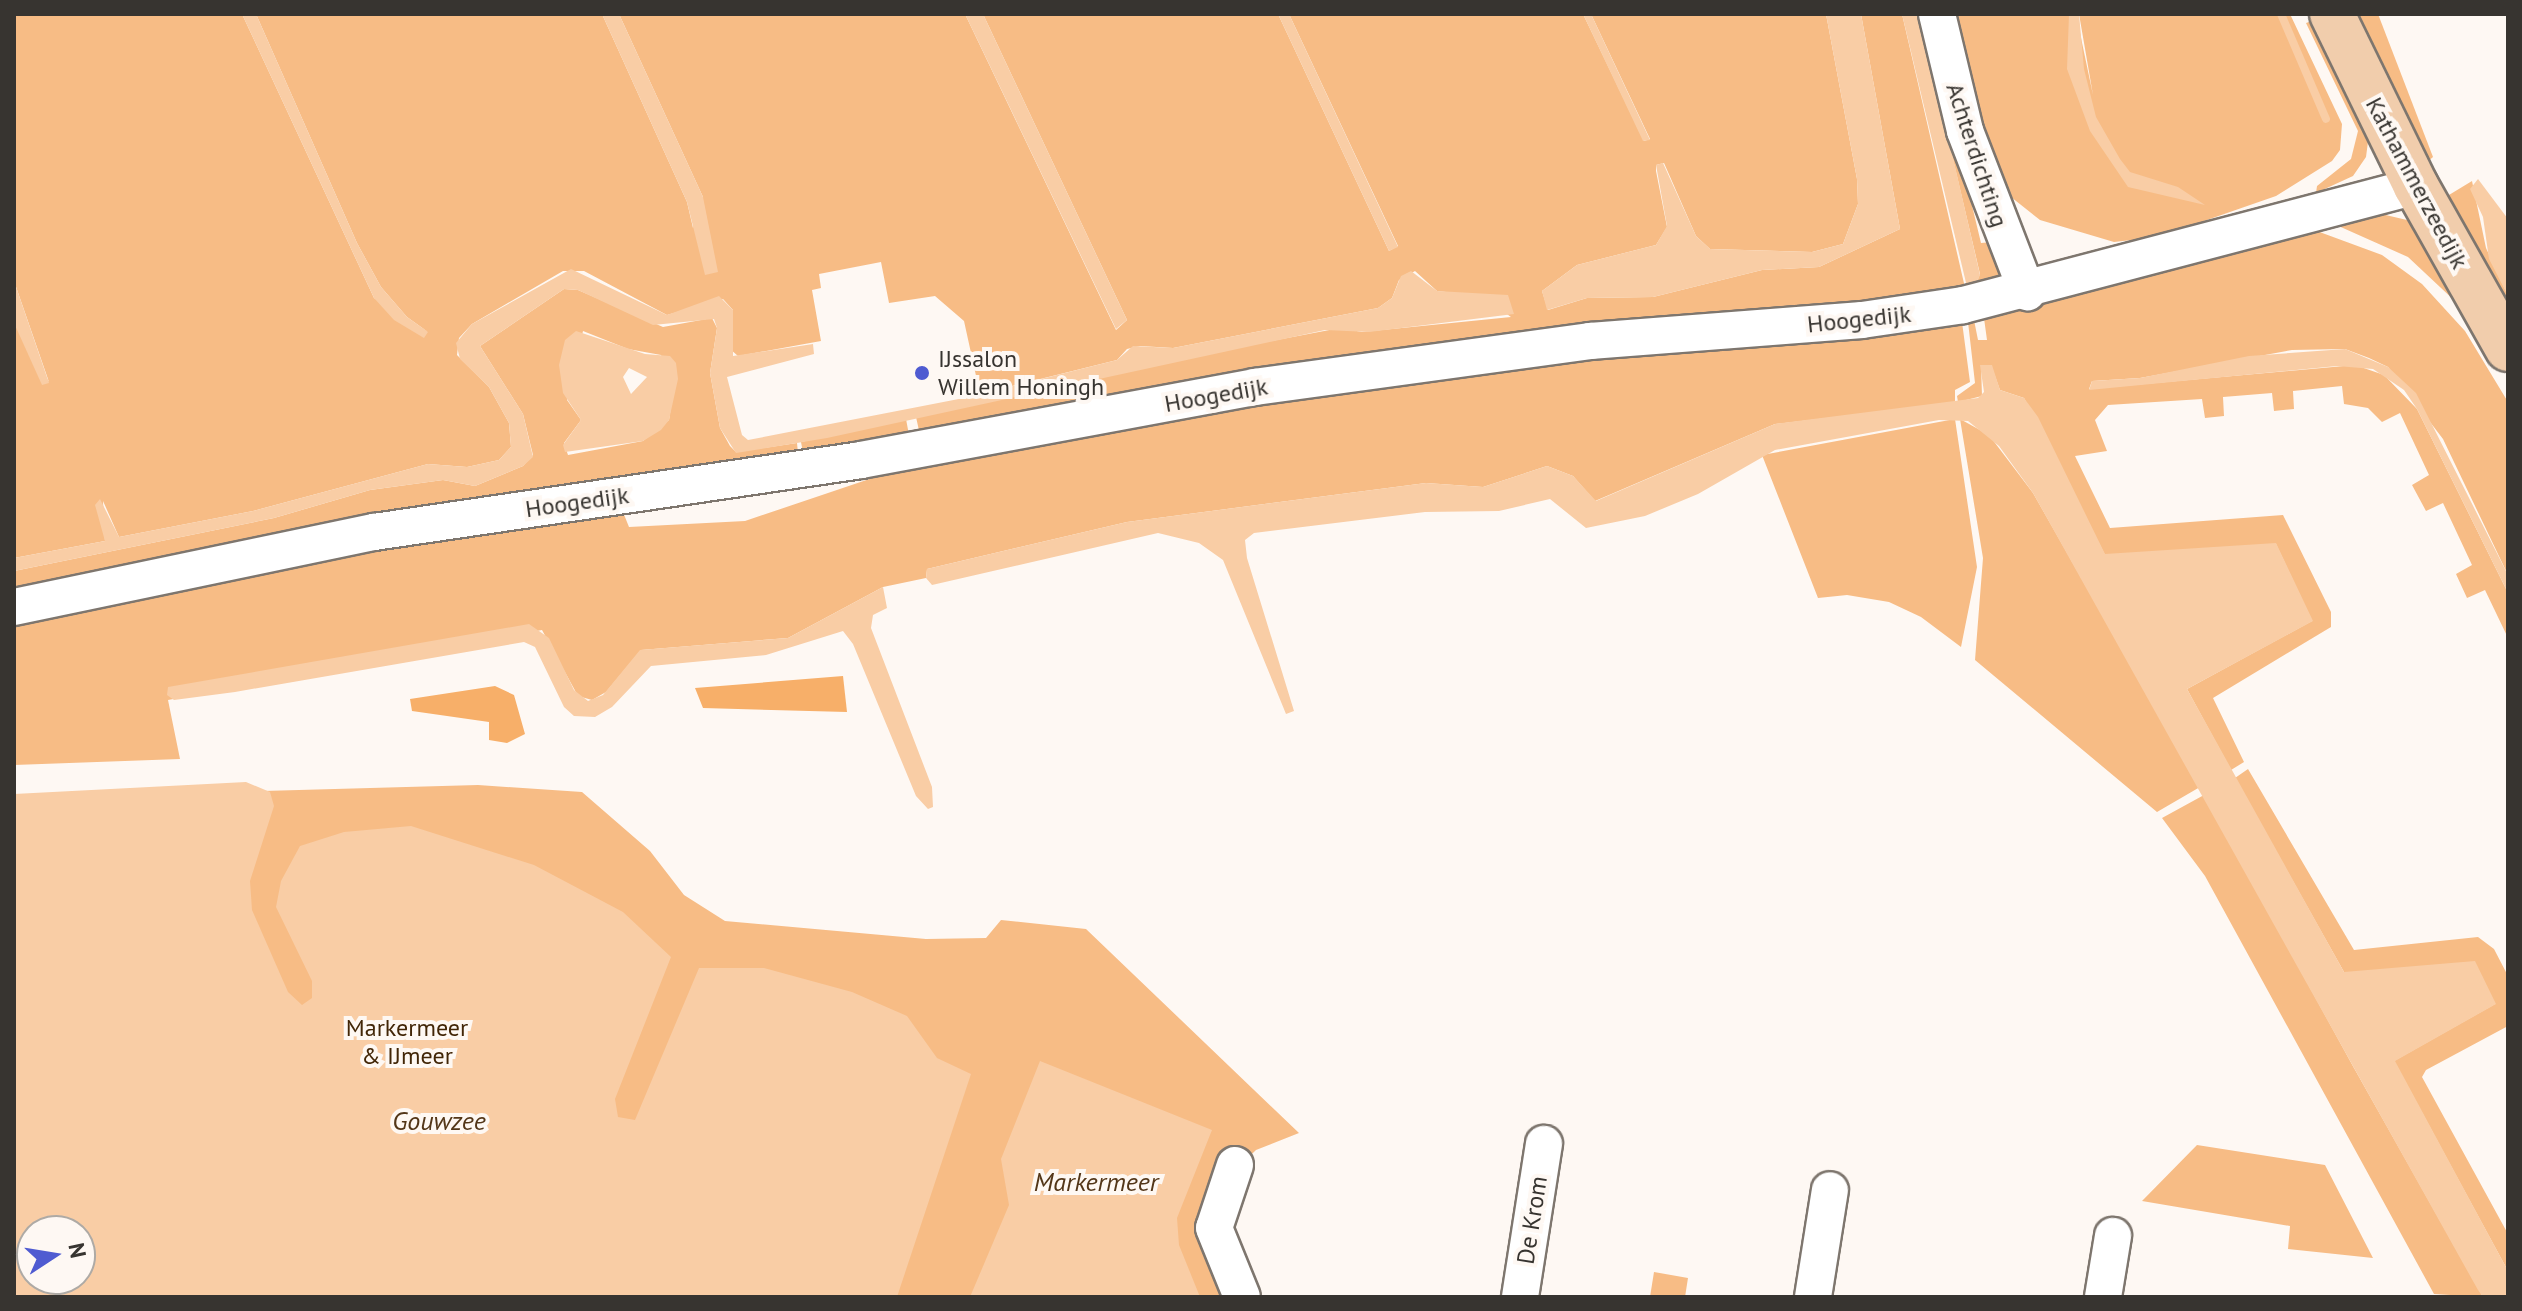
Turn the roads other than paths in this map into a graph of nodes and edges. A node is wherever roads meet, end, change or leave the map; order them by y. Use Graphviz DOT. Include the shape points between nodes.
graph roads {
  1 [pos="1937,14"];
  2 [pos="2332,14"];
  3 [pos="2416,186"];
  4 [pos="2027,292"];
  5 [pos="2508,349"];
  6 [pos="14,607"];
  7 [pos="1544,1144"];
  8 [pos="1235,1165"];
  9 [pos="1830,1190"];
  10 [pos="2113,1236"];
  11 [pos="1242,1297"];
  12 [pos="1520,1297"];
  13 [pos="1813,1297"];
  14 [pos="2103,1297"];
  1 -- 4 [label="street, Achterdichting" via="1965,131"];
  2 -- 3 [label="main road, Kathammerzeedijk"];
  3 -- 4 [label="street, Hoogedijk"];
  3 -- 5 [label="main road, Kathammerzeedijk"];
  4 -- 6 [label="street, Hoogedijk" via="1862,320 1590,341 1255,387 861,460 374,532"];
  7 -- 12 [label="street, De Krom"];
  8 -- 11 [label="street" via="1214,1228"];
  9 -- 13 [label="street"];
  10 -- 14 [label="street"];
}
